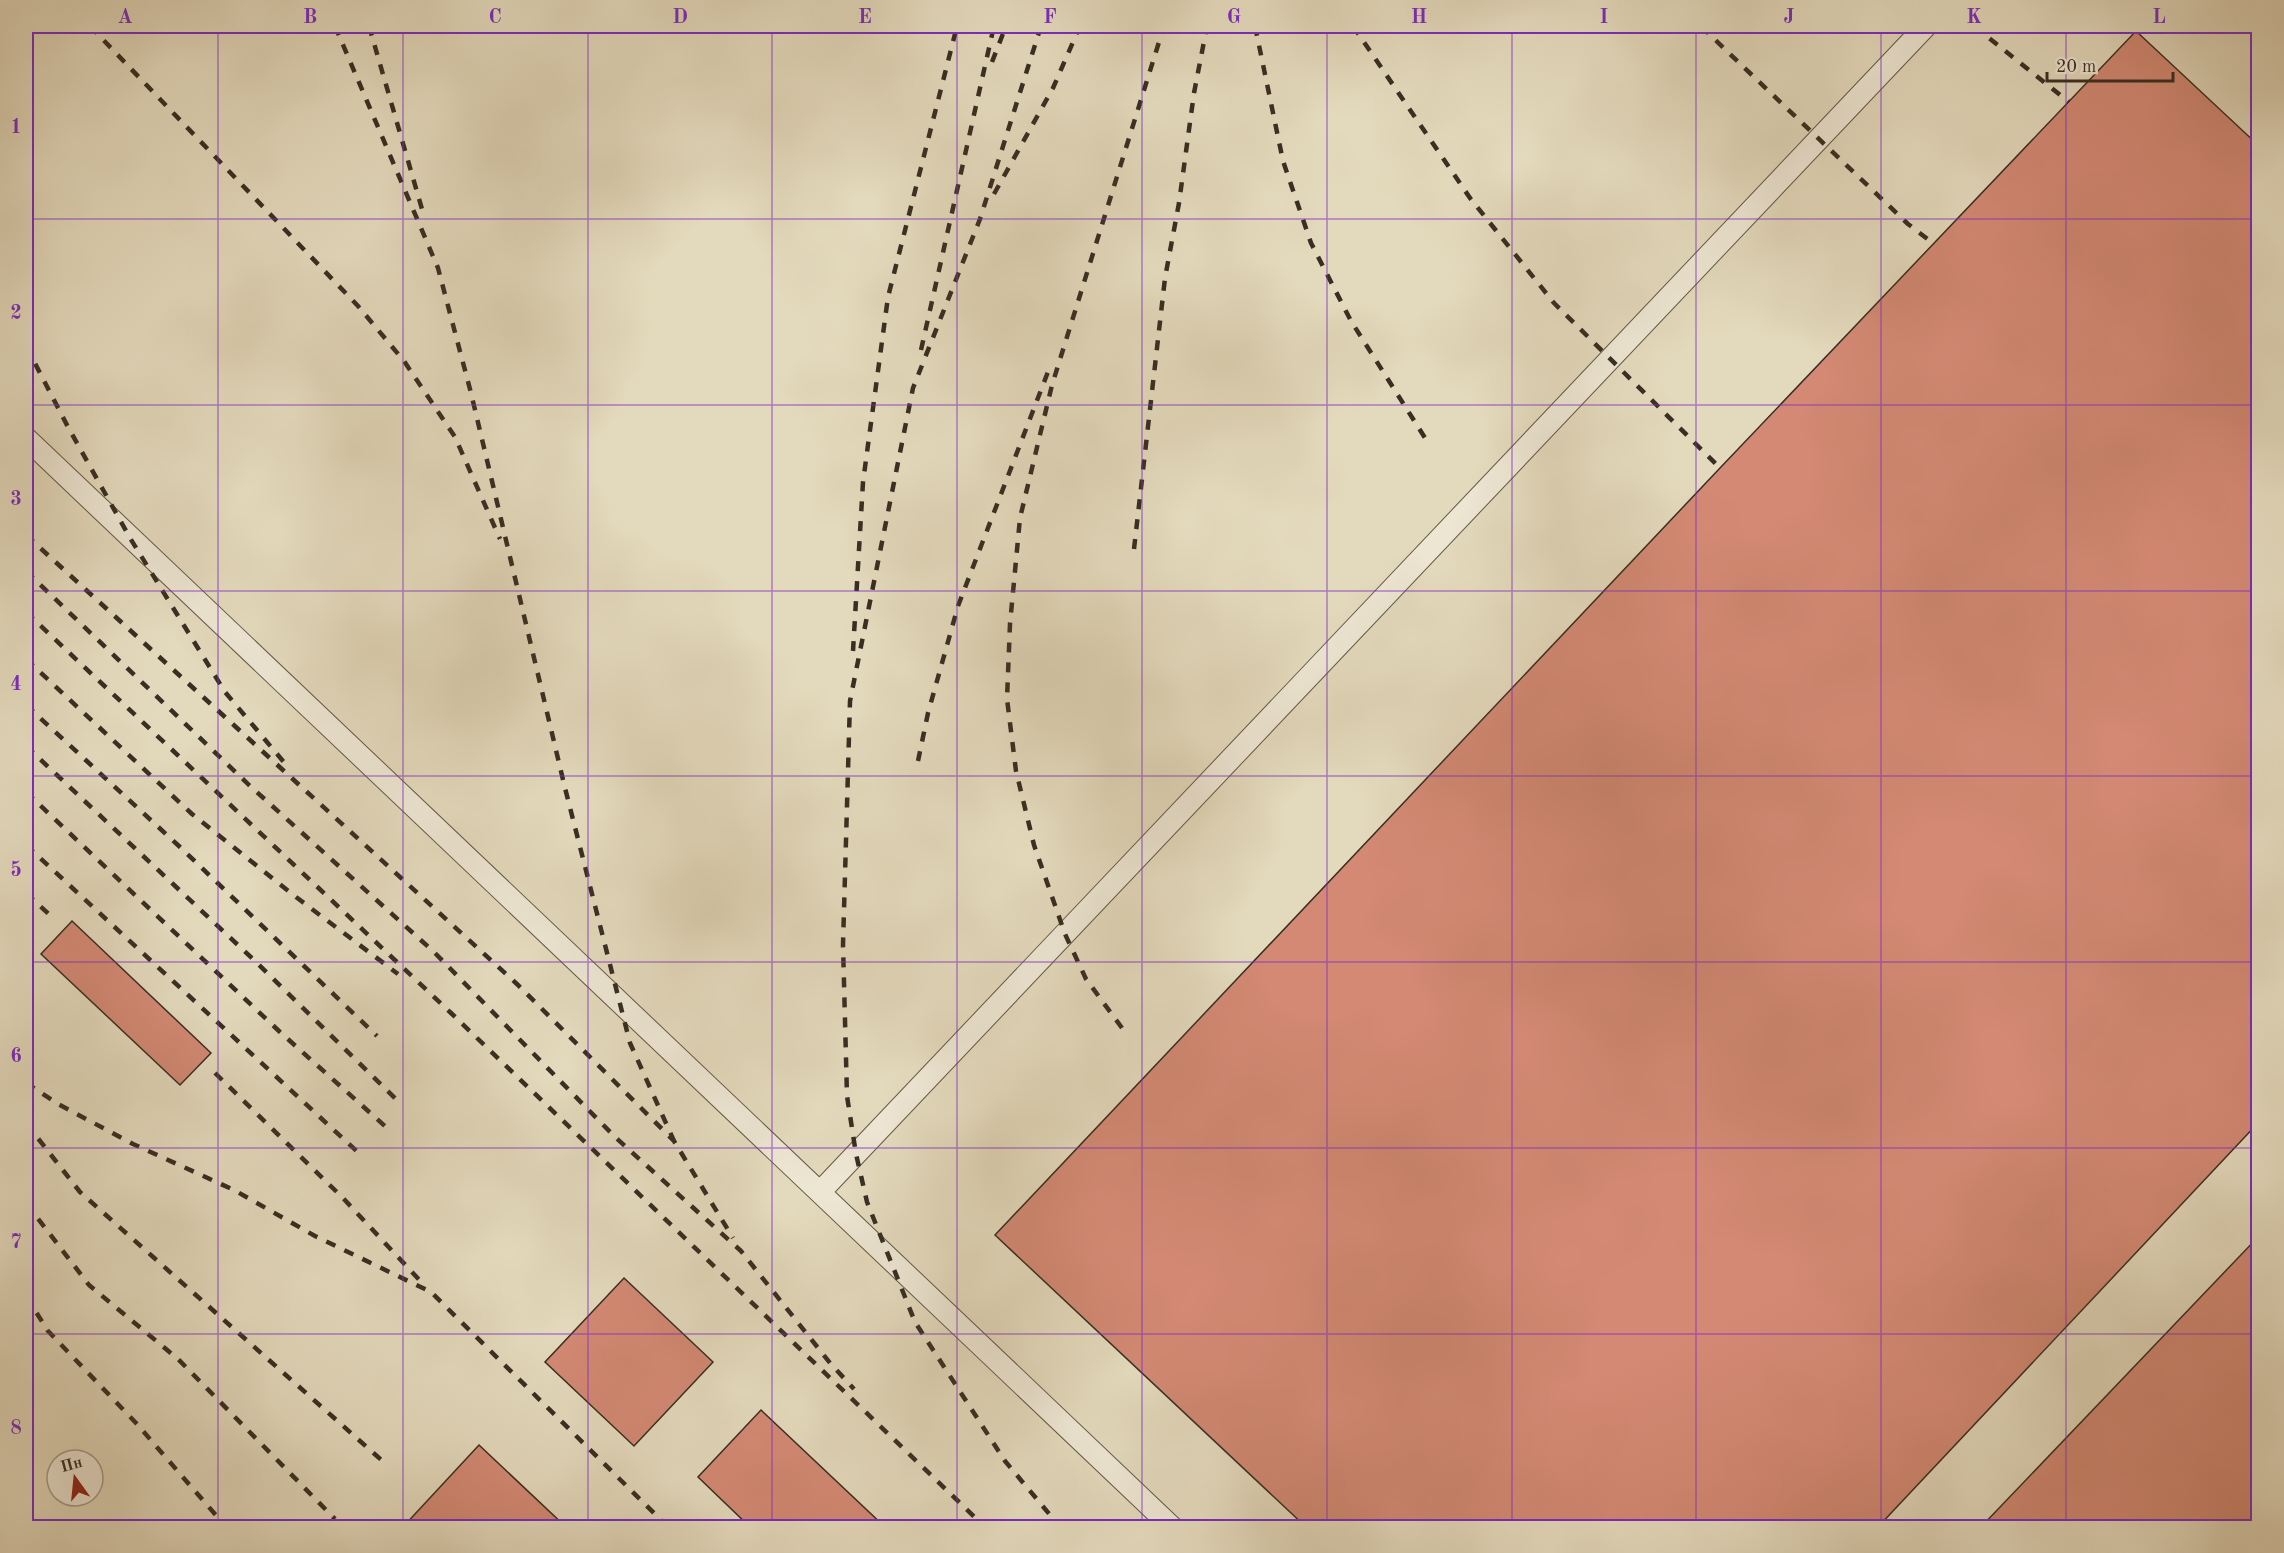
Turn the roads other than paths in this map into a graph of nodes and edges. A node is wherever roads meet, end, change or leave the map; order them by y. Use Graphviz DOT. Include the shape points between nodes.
graph roads {
  1 [pos="1926,26"];
  2 [pos="26,438"];
  3 [pos="820,1192"];
  4 [pos="1173,1527"];
  1 -- 3 [label="lane"];
  2 -- 3 [label="lane"];
  3 -- 4 [label="lane"];
}
